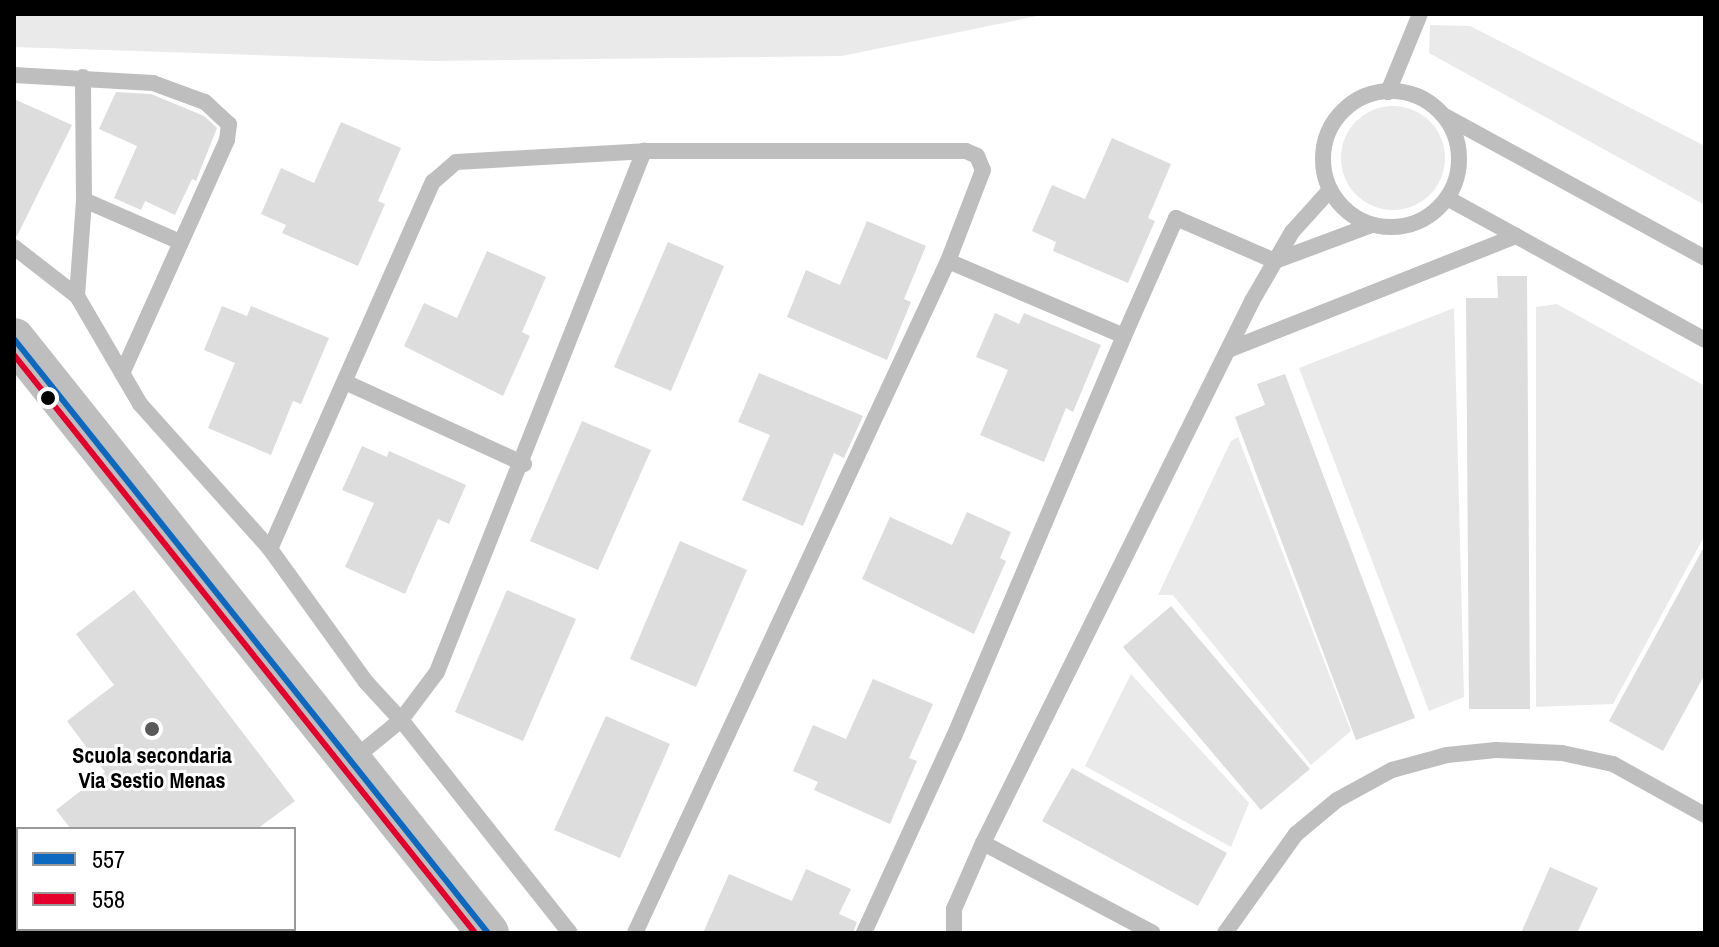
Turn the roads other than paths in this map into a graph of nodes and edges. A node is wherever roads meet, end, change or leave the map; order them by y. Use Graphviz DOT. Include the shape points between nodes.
graph roads {
  1 [pos="1420,14"];
  2 [pos="14,75"];
  3 [pos="83,77"];
  4 [pos="1388,92"];
  5 [pos="1441,114"];
  6 [pos="644,151"];
  7 [pos="1330,190"];
  8 [pos="1447,198"];
  9 [pos="84,200"];
  10 [pos="1372,225"];
  11 [pos="1516,236"];
  12 [pos="180,242"];
  13 [pos="14,247"];
  14 [pos="1705,258"];
  15 [pos="948,261"];
  16 [pos="1275,261"];
  17 [pos="77,296"];
  18 [pos="1124,336"];
  19 [pos="14,339"];
  20 [pos="1705,340"];
  21 [pos="1228,350"];
  22 [pos="122,374"];
  23 [pos="345,382"];
  24 [pos="524,464"];
  25 [pos="270,549"];
  26 [pos="401,720"];
  27 [pos="350,762"];
  28 [pos="1705,815"];
  29 [pos="983,843"];
  30 [pos="488,933"];
  31 [pos="570,933"];
  32 [pos="635,933"];
  33 [pos="864,933"];
  34 [pos="954,933"];
  35 [pos="1153,933"];
  36 [pos="1225,933"];
  1 -- 4 [label="lane"];
  2 -- 3 [label="lane"];
  3 -- 9 [label="lane"];
  3 -- 12 [label="lane" via="163,85 205,102 225,117 227,140"];
  4 -- 5 [label="lane" via="1417,97"];
  4 -- 7 [label="lane" via="1346,108 1329,132 1323,161"];
  5 -- 8 [label="lane" via="1459,155"];
  5 -- 14 [label="lane"];
  6 -- 15 [label="lane" via="966,151 977,156 983,170"];
  6 -- 23 [label="lane" via="467,159 447,166 433,182"];
  6 -- 24 [label="lane"];
  7 -- 10 [label="lane" via="1347,211"];
  7 -- 16 [label="lane" via="1304,216"];
  8 -- 10 [label="lane" via="1413,224"];
  8 -- 11 [label="lane"];
  9 -- 12 [label="lane"];
  9 -- 17 [label="lane"];
  10 -- 16 [label="lane"];
  11 -- 20 [label="lane"];
  11 -- 21 [label="lane"];
  12 -- 22 [label="lane"];
  13 -- 17 [label="lane"];
  15 -- 18 [label="lane"];
  15 -- 32 [label="lane"];
  16 -- 18 [label="lane" via="1176,218"];
  16 -- 21 [label="lane"];
  17 -- 22 [label="lane"];
  18 -- 33 [label="lane"];
  19 -- 27 [label="street"];
  21 -- 29 [label="lane"];
  22 -- 25 [label="lane" via="165,435"];
  23 -- 24 [label="lane"];
  23 -- 25 [label="lane"];
  24 -- 26 [label="lane" via="437,672"];
  25 -- 26 [label="lane" via="366,682"];
  26 -- 27 [label="lane"];
  26 -- 31 [label="lane"];
  27 -- 30 [label="street"];
  28 -- 36 [label="lane" via="1613,764 1562,753 1447,755 1392,770 1337,800 1296,834"];
  29 -- 34 [label="lane" via="954,909"];
  29 -- 35 [label="lane"];
}
